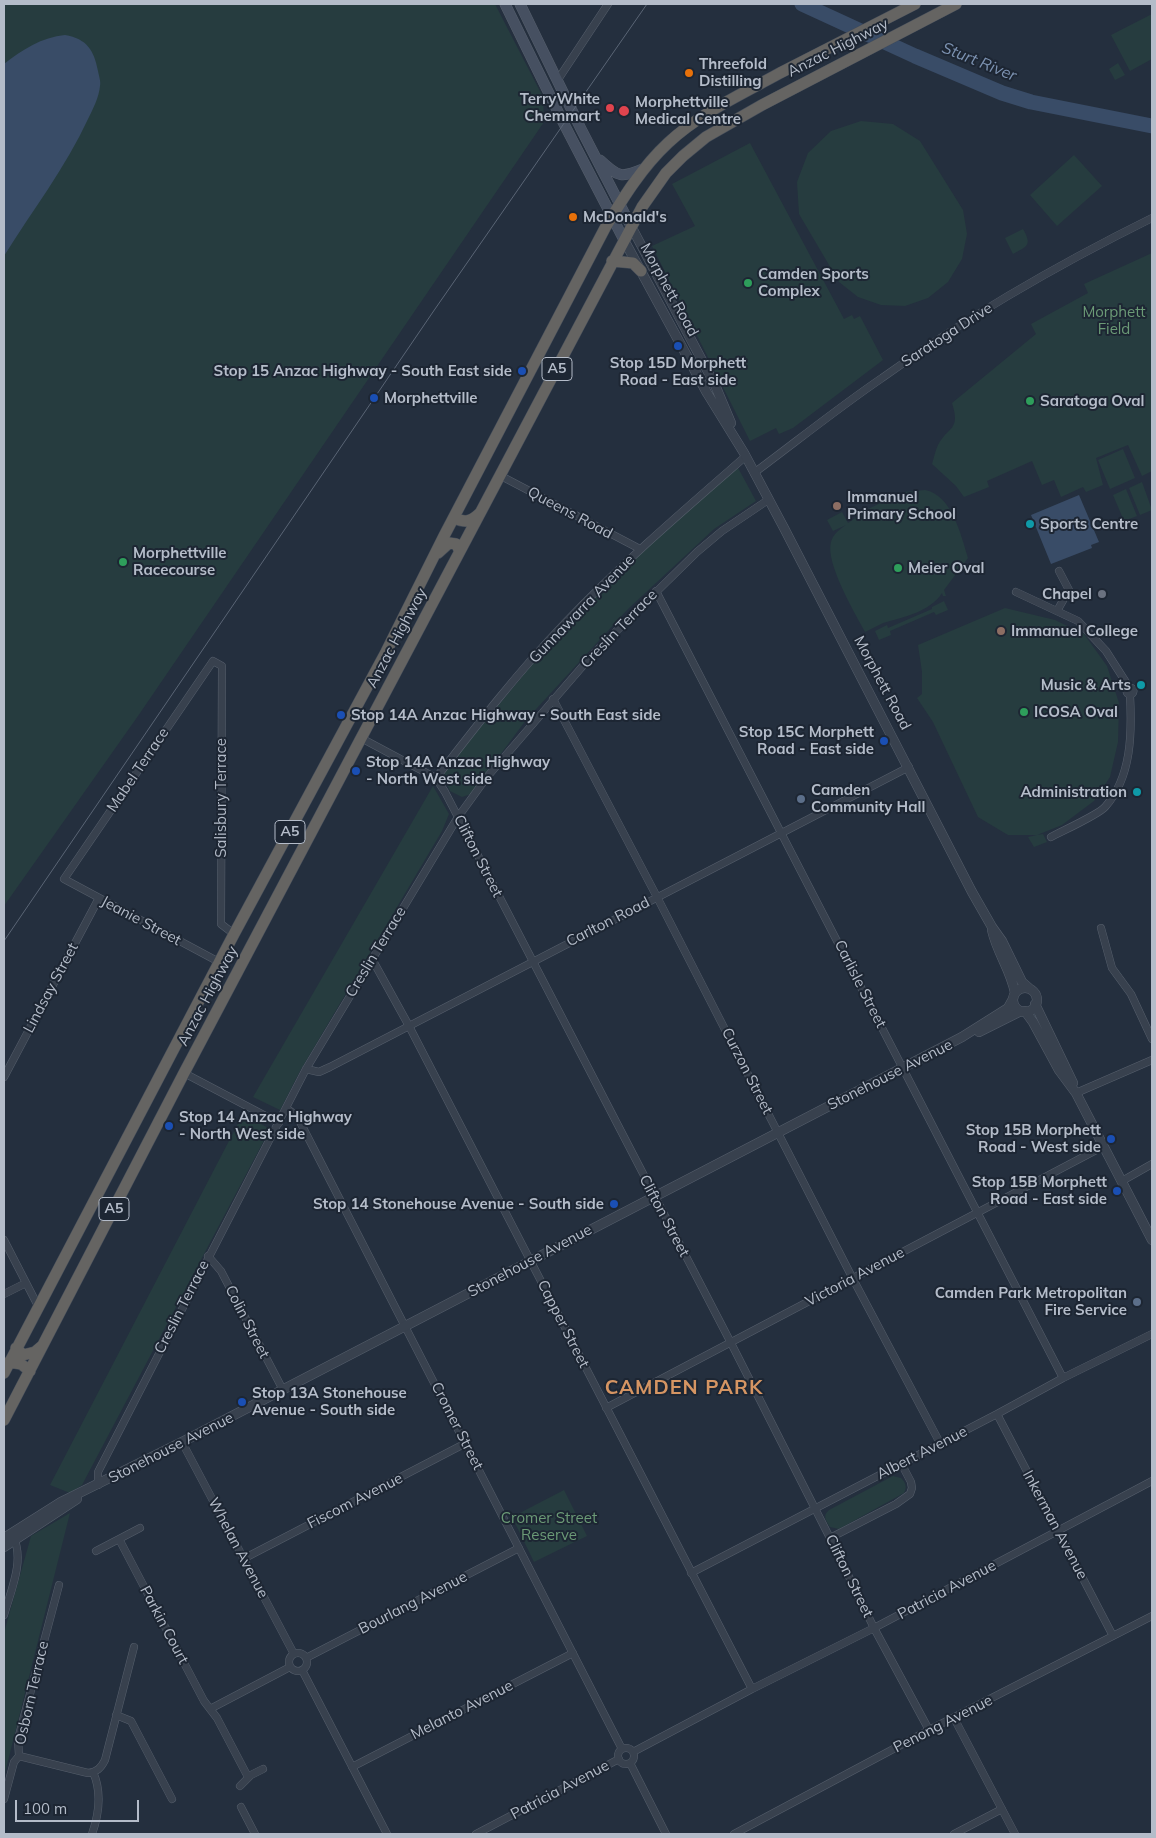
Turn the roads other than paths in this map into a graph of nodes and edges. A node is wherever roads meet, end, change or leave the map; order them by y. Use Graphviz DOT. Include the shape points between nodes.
graph roads {
  1 [pos="505,4"];
  2 [pos="520,4"];
  3 [pos="608,4"];
  4 [pos="915,4"];
  5 [pos="956,4"];
  6 [pos="557,81"];
  7 [pos="752,88"];
  8 [pos="762,105"];
  9 [pos="593,152"];
  10 [pos="645,168"];
  11 [pos="619,204"];
  12 [pos="612,217"];
  13 [pos="1152,218"];
  14 [pos="631,226"];
  15 [pos="624,240"];
  16 [pos="612,261"];
  17 [pos="641,271"];
  18 [pos="745,455"];
  19 [pos="754,473"];
  20 [pos="500,476"];
  21 [pos="768,500"];
  22 [pos="481,512"];
  23 [pos="454,518"];
  24 [pos="640,549"];
  25 [pos="460,551"];
  26 [pos="433,558"];
  27 [pos="1060,571"];
  28 [pos="656,591"];
  29 [pos="1016,592"];
  30 [pos="1057,611"];
  31 [pos="212,660"];
  32 [pos="553,699"];
  33 [pos="361,738"];
  34 [pos="909,767"];
  35 [pos="436,778"];
  36 [pos="340,779"];
  37 [pos="314,787"];
  38 [pos="304,806"];
  39 [pos="325,807"];
  40 [pos="458,817"];
  41 [pos="782,834"];
  42 [pos="1051,837"];
  43 [pos="64,879"];
  44 [pos="657,897"];
  45 [pos="99,898"];
  46 [pos="992,927"];
  47 [pos="1101,928"];
  48 [pos="234,934"];
  49 [pos="372,959"];
  50 [pos="219,962"];
  51 [pos="532,962"];
  52 [pos="1030,989"];
  53 [pos="1014,996"];
  54 [pos="222,1000"];
  55 [pos="198,1003"];
  56 [pos="1036,1004"];
  57 [pos="1023,1011"];
  58 [pos="188,1023"];
  59 [pos="209,1026"];
  60 [pos="409,1026"];
  61 [pos="962,1037"];
  62 [pos="1152,1039"];
  63 [pos="1152,1060"];
  64 [pos="902,1067"];
  65 [pos="306,1068"];
  66 [pos="184,1073"];
  67 [pos="4,1077"];
  68 [pos="1076,1093"];
  69 [pos="286,1108"];
  70 [pos="279,1122"];
  71 [pos="779,1132"];
  72 [pos="1104,1146"];
  73 [pos="1152,1164"];
  74 [pos="1122,1181"];
  75 [pos="654,1196"];
  76 [pos="977,1213"];
  77 [pos="4,1240"];
  78 [pos="1152,1240"];
  79 [pos="208,1256"];
  80 [pos="530,1261"];
  81 [pos="853,1279"];
  82 [pos="26,1283"];
  83 [pos="4,1294"];
  84 [pos="38,1306"];
  85 [pos="406,1326"];
  86 [pos="1152,1334"];
  87 [pos="731,1343"];
  88 [pos="43,1345"];
  89 [pos="16,1348"];
  90 [pos="9,1362"];
  91 [pos="30,1371"];
  92 [pos="4,1373"];
  93 [pos="1063,1378"];
  94 [pos="283,1390"];
  95 [pos="606,1408"];
  96 [pos="997,1414"];
  97 [pos="4,1420"];
  98 [pos="182,1442"];
  99 [pos="466,1443"];
  100 [pos="940,1443"];
  101 [pos="901,1463"];
  102 [pos="1152,1481"];
  103 [pos="98,1485"];
  104 [pos="815,1508"];
  105 [pos="140,1528"];
  106 [pos="1058,1531"];
  107 [pos="10,1537"];
  108 [pos="830,1538"];
  109 [pos="119,1539"];
  110 [pos="4,1546"];
  111 [pos="519,1548"];
  112 [pos="96,1551"];
  113 [pos="244,1559"];
  114 [pos="691,1572"];
  115 [pos="59,1585"];
  116 [pos="4,1615"];
  117 [pos="1152,1616"];
  118 [pos="874,1628"];
  119 [pos="1113,1636"];
  120 [pos="134,1647"];
  121 [pos="573,1653"];
  122 [pos="294,1654"];
  123 [pos="306,1658"];
  124 [pos="290,1667"];
  125 [pos="302,1670"];
  126 [pos="752,1689"];
  127 [pos="210,1709"];
  128 [pos="116,1715"];
  129 [pos="954,1718"];
  130 [pos="930,1730"];
  131 [pos="622,1749"];
  132 [pos="633,1752"];
  133 [pos="19,1756"];
  134 [pos="618,1759"];
  135 [pos="630,1763"];
  136 [pos="352,1767"];
  137 [pos="262,1770"];
  138 [pos="93,1772"];
  139 [pos="248,1777"];
  140 [pos="240,1786"];
  141 [pos="4,1799"];
  142 [pos="172,1799"];
  143 [pos="241,1807"];
  144 [pos="1002,1809"];
  145 [pos="92,1834"];
  146 [pos="255,1834"];
  147 [pos="387,1834"];
  148 [pos="476,1834"];
  149 [pos="666,1834"];
  150 [pos="734,1834"];
  151 [pos="954,1834"];
  152 [pos="1015,1834"];
  1 -- 12 [label="main road, Morphett Road"];
  2 -- 6 [label="main road, Morphett Road"];
  3 -- 6 [label="street"];
  4 -- 7 [label="highway, Anzac Highway / A5"];
  5 -- 8 [label="highway, Anzac Highway / A5"];
  6 -- 9 [label="main road, Morphett Road"];
  7 -- 8 [label="highway"];
  7 -- 10 [label="highway, Anzac Highway / A5" via="697,120 668,143"];
  8 -- 14 [label="highway, Anzac Highway / A5" via="706,137 683,156 666,172"];
  9 -- 10 [label="main road" via="613,173 633,173"];
  9 -- 11 [label="main road, Morphett Road"];
  10 -- 11 [label="highway, Anzac Highway / A5"];
  11 -- 12 [label="highway, Anzac Highway / A5"];
  11 -- 14 [label="main road, Morphett Road"];
  12 -- 15 [label="main road, Morphett Road"];
  12 -- 23 [label="highway, Anzac Highway / A5"];
  13 -- 19 [label="street, Saratoga Drive" via="1052,270 925,349"];
  14 -- 15 [label="highway, Anzac Highway / A5"];
  14 -- 18 [label="street, Morphett Road" via="715,385"];
  15 -- 16 [label="highway, Anzac Highway / A5"];
  15 -- 17 [label="street, Morphett Road"];
  16 -- 17 [label="highway" via="633,262"];
  16 -- 20 [label="highway, Anzac Highway / A5"];
  17 -- 18 [label="street, Morphett Road" via="707,393"];
  18 -- 19 [label="street, Morphett Road"];
  18 -- 24 [label="street, Gunnawarra Avenue"];
  19 -- 21 [label="street, Morphett Road"];
  20 -- 22 [label="highway, Anzac Highway / A5"];
  20 -- 24 [label="street, Queens Road"];
  21 -- 28 [label="street, Creslin Terrace" via="722,531"];
  21 -- 34 [label="street, Morphett Road"];
  22 -- 23 [label="highway" via="465,522"];
  22 -- 25 [label="highway, Anzac Highway / A5"];
  23 -- 26 [label="highway, Anzac Highway / A5"];
  24 -- 35 [label="street, Gunnawarra Avenue" via="540,650"];
  25 -- 26 [label="highway" via="456,544 449,543"];
  25 -- 33 [label="highway, Anzac Highway / A5"];
  26 -- 37 [label="highway, Anzac Highway / A5"];
  27 -- 30 [label="street" via="1069,590"];
  28 -- 32 [label="street, Creslin Terrace"];
  28 -- 41 [label="street, Carlisle Street"];
  29 -- 30 [label="street"];
  30 -- 42 [label="street" via="1078,621 1106,651 1129,691 1131,730 1123,779 1104,808"];
  31 -- 43 [label="street, Mabel Terrace"];
  31 -- 48 [label="street, Salisbury Terrace" via="222,666 221,924"];
  32 -- 40 [label="street, Creslin Terrace"];
  32 -- 44 [label="street, Curzon Street"];
  33 -- 35 [label="street"];
  33 -- 36 [label="highway, Anzac Highway / A5"];
  34 -- 41 [label="street, Carlton Road"];
  34 -- 46 [label="street, Morphett Road"];
  35 -- 40 [label="street, Clifton Street"];
  36 -- 37 [label="highway" via="324,790"];
  36 -- 39 [label="highway, Anzac Highway / A5"];
  37 -- 38 [label="highway, Anzac Highway / A5"];
  38 -- 39 [label="highway" via="312,800"];
  38 -- 48 [label="highway, Anzac Highway / A5"];
  39 -- 54 [label="highway, Anzac Highway / A5"];
  40 -- 49 [label="street, Creslin Terrace"];
  40 -- 51 [label="street, Clifton Street"];
  41 -- 44 [label="street, Carlton Road"];
  41 -- 64 [label="street, Carlisle Street"];
  43 -- 45 [label="street, Jeanie Street"];
  44 -- 51 [label="street, Carlton Road"];
  44 -- 71 [label="street, Curzon Street"];
  45 -- 50 [label="street, Jeanie Street"];
  45 -- 67 [label="street, Lindsay Street"];
  46 -- 52 [label="street, Morphett Road" via="1022,982"];
  46 -- 53 [label="street, Morphett Road" via="995,945 1013,982"];
  47 -- 62 [label="street" via="1112,968 1131,994"];
  48 -- 50 [label="highway, Anzac Highway / A5"];
  49 -- 60 [label="street, Capper Street"];
  49 -- 65 [label="street, Creslin Terrace"];
  50 -- 55 [label="highway, Anzac Highway / A5"];
  51 -- 60 [label="street, Carlton Road"];
  51 -- 75 [label="street, Clifton Street"];
  52 -- 53 [label="street" via="1021,988"];
  52 -- 56 [label="street" via="1036,996"];
  53 -- 57 [label="street" via="1016,1008"];
  53 -- 61 [label="street, Stonehouse Avenue" via="1008,1008"];
  54 -- 55 [label="highway" via="209,1009"];
  54 -- 59 [label="highway, Anzac Highway / A5"];
  55 -- 58 [label="highway, Anzac Highway / A5"];
  56 -- 57 [label="street"];
  56 -- 68 [label="street"];
  57 -- 61 [label="street, Stonehouse Avenue"];
  57 -- 68 [label="street" via="1034,1022 1059,1070"];
  58 -- 59 [label="highway" via="199,1020"];
  58 -- 84 [label="highway, Anzac Highway / A5"];
  59 -- 66 [label="highway, Anzac Highway / A5"];
  60 -- 65 [label="street, Carlton Road" via="319,1072"];
  60 -- 80 [label="street, Capper Street"];
  61 -- 64 [label="street, Stonehouse Avenue"];
  63 -- 68 [label="street"];
  64 -- 71 [label="street, Stonehouse Avenue"];
  64 -- 76 [label="street, Carlisle Street"];
  65 -- 69 [label="street, Creslin Terrace"];
  66 -- 70 [label="street"];
  66 -- 88 [label="highway, Anzac Highway / A5"];
  68 -- 72 [label="street"];
  69 -- 70 [label="street, Creslin Terrace"];
  69 -- 85 [label="street, Cromer Street" via="297,1116"];
  70 -- 79 [label="street, Creslin Terrace"];
  71 -- 75 [label="street, Stonehouse Avenue"];
  71 -- 81 [label="street, Curzon Street"];
  72 -- 74 [label="street"];
  72 -- 76 [label="street, Victoria Avenue"];
  73 -- 74 [label="street"];
  74 -- 78 [label="street"];
  75 -- 80 [label="street, Stonehouse Avenue"];
  75 -- 87 [label="street, Clifton Street"];
  76 -- 81 [label="street, Victoria Avenue"];
  76 -- 93 [label="street, Carlisle Street"];
  77 -- 82 [label="street"];
  79 -- 94 [label="street, Colin Street" via="221,1271"];
  79 -- 103 [label="street, Creslin Terrace" via="98,1472"];
  80 -- 85 [label="street, Stonehouse Avenue"];
  80 -- 95 [label="street, Capper Street"];
  81 -- 87 [label="street, Victoria Avenue"];
  81 -- 100 [label="street, Curzon Street"];
  82 -- 83 [label="street"];
  82 -- 84 [label="street"];
  84 -- 89 [label="highway, Anzac Highway / A5"];
  85 -- 94 [label="street, Stonehouse Avenue"];
  85 -- 99 [label="street, Cromer Street"];
  86 -- 93 [label="street, Albert Avenue"];
  87 -- 95 [label="street, Victoria Avenue"];
  87 -- 104 [label="street, Clifton Street"];
  88 -- 89 [label="highway" via="35,1352 23,1355"];
  88 -- 91 [label="highway, Anzac Highway / A5"];
  89 -- 90 [label="highway, Anzac Highway / A5"];
  90 -- 91 [label="highway"];
  90 -- 92 [label="highway, Anzac Highway / A5"];
  91 -- 97 [label="highway, Anzac Highway / A5"];
  93 -- 96 [label="street, Albert Avenue"];
  94 -- 98 [label="street, Stonehouse Avenue"];
  95 -- 114 [label="street, Capper Street"];
  96 -- 100 [label="street, Albert Avenue"];
  96 -- 106 [label="street, Inkerman Avenue"];
  98 -- 103 [label="street, Stonehouse Avenue"];
  98 -- 113 [label="street, Whelan Avenue"];
  99 -- 111 [label="street, Cromer Street"];
  99 -- 113 [label="street, Fiscom Avenue"];
  100 -- 101 [label="street, Albert Avenue"];
  101 -- 104 [label="street, Albert Avenue"];
  101 -- 108 [label="street" via="911,1482 910,1494"];
  102 -- 106 [label="street, Patricia Avenue"];
  103 -- 107 [label="street, Stonehouse Avenue" via="61,1502"];
  104 -- 108 [label="street, Clifton Street"];
  104 -- 114 [label="street, Albert Avenue"];
  105 -- 109 [label="street"];
  106 -- 118 [label="street, Patricia Avenue"];
  106 -- 119 [label="street, Inkerman Avenue"];
  107 -- 110 [label="street, Stonehouse Avenue"];
  107 -- 116 [label="street" via="19,1553"];
  108 -- 118 [label="street, Clifton Street"];
  109 -- 112 [label="street"];
  109 -- 127 [label="street, Parkin Court"];
  111 -- 121 [label="street, Cromer Street"];
  111 -- 123 [label="street, Bourlang Avenue"];
  113 -- 122 [label="street, Whelan Avenue"];
  114 -- 126 [label="street, Capper Street"];
  115 -- 133 [label="street, Osborn Terrace" via="18,1739"];
  117 -- 119 [label="street, Penong Avenue"];
  118 -- 126 [label="street, Patricia Avenue"];
  118 -- 130 [label="street, Clifton Street"];
  119 -- 129 [label="street, Penong Avenue"];
  120 -- 128 [label="street"];
  121 -- 131 [label="street, Cromer Street"];
  121 -- 136 [label="street, Melanto Avenue"];
  122 -- 123 [label="street"];
  122 -- 124 [label="street" via="289,1660"];
  123 -- 125 [label="street"];
  124 -- 125 [label="street" via="295,1671"];
  124 -- 127 [label="street"];
  125 -- 136 [label="street"];
  126 -- 132 [label="street, Patricia Avenue"];
  127 -- 139 [label="street, Parkin Court"];
  128 -- 138 [label="street" via="104,1760 101,1767"];
  128 -- 142 [label="street" via="131,1720"];
  129 -- 130 [label="street, Penong Avenue"];
  129 -- 144 [label="street"];
  130 -- 150 [label="street, Penong Avenue"];
  131 -- 132 [label="street" via="628,1748"];
  131 -- 134 [label="street"];
  132 -- 135 [label="street" via="634,1758"];
  133 -- 138 [label="street"];
  133 -- 141 [label="street, Osborn Terrace" via="14,1762"];
  134 -- 135 [label="street"];
  134 -- 148 [label="street, Patricia Avenue"];
  135 -- 149 [label="street"];
  136 -- 147 [label="street"];
  137 -- 139 [label="street"];
  138 -- 145 [label="street" via="99,1798"];
  139 -- 140 [label="street"];
  143 -- 146 [label="street"];
  144 -- 151 [label="street"];
  144 -- 152 [label="street"];
}
